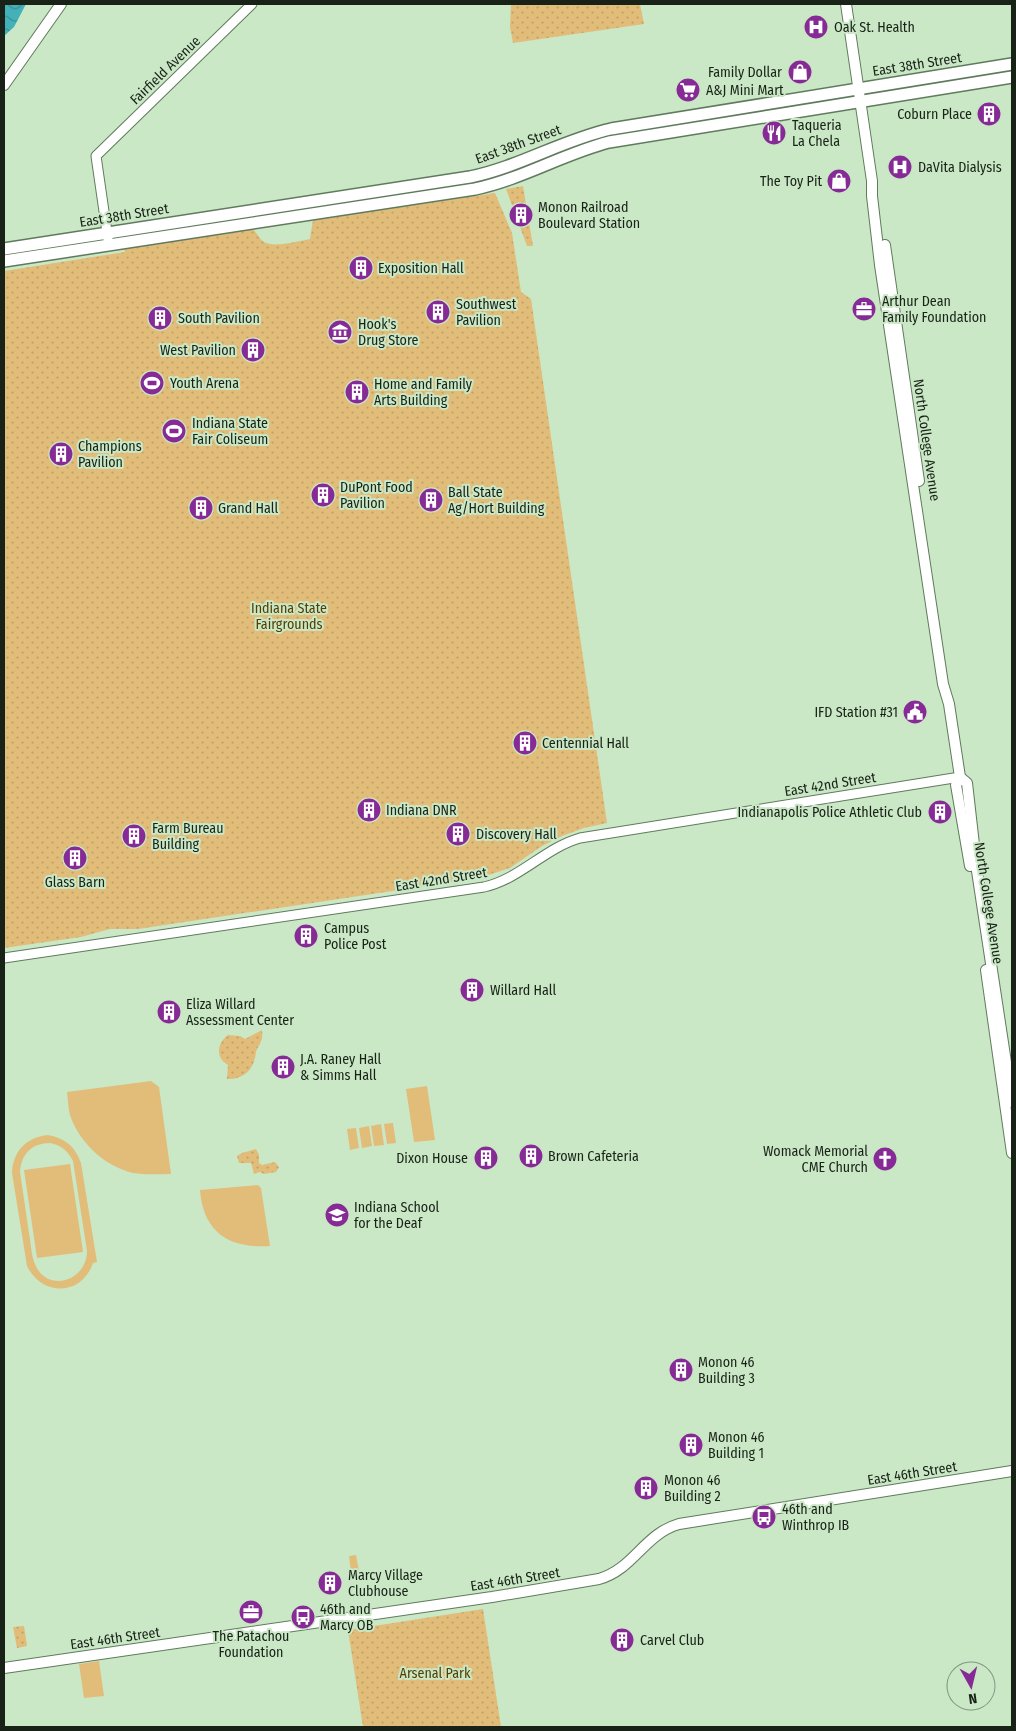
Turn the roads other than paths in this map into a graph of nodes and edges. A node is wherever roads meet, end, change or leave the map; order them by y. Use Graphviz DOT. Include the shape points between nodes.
graph roads {
  1 [pos="60,4"];
  2 [pos="252,4"];
  3 [pos="846,4"];
  4 [pos="1012,64"];
  5 [pos="1012,77"];
  6 [pos="4,85"];
  7 [pos="859,89"];
  8 [pos="861,101"];
  9 [pos="107,232"];
  10 [pos="109,245"];
  11 [pos="4,249"];
  12 [pos="4,261"];
  13 [pos="960,777"];
  14 [pos="4,958"];
  15 [pos="1012,1102"];
  16 [pos="1012,1153"];
  17 [pos="1012,1471"];
  18 [pos="4,1668"];
  1 -- 6 [label="main road"];
  2 -- 9 [label="street, Fairfield Avenue" via="96,156"];
  3 -- 7 [label="main road, North College Avenue"];
  4 -- 7 [label="main road, East 38th Street"];
  5 -- 8 [label="main road, East 38th Street"];
  7 -- 8 [label="main road, North College Avenue"];
  7 -- 9 [label="main road, East 38th Street" via="604,130 508,167 470,177"];
  8 -- 10 [label="main road, East 38th Street" via="609,142 573,153 510,180 475,189"];
  8 -- 13 [label="main road, North College Avenue" via="872,181 878,195"];
  9 -- 10 [label="street"];
  9 -- 11 [label="main road, East 38th Street"];
  10 -- 12 [label="main road, East 38th Street"];
  13 -- 14 [label="street, East 42nd Street" via="580,838 551,851 515,876 484,887"];
  13 -- 15 [label="main road, North College Avenue" via="968,787 976,865"];
  13 -- 16 [label="main road, North College Avenue" via="956,784"];
  17 -- 18 [label="main road, East 46th Street" via="679,1524 660,1532 628,1563 599,1578 492,1597"];
}
